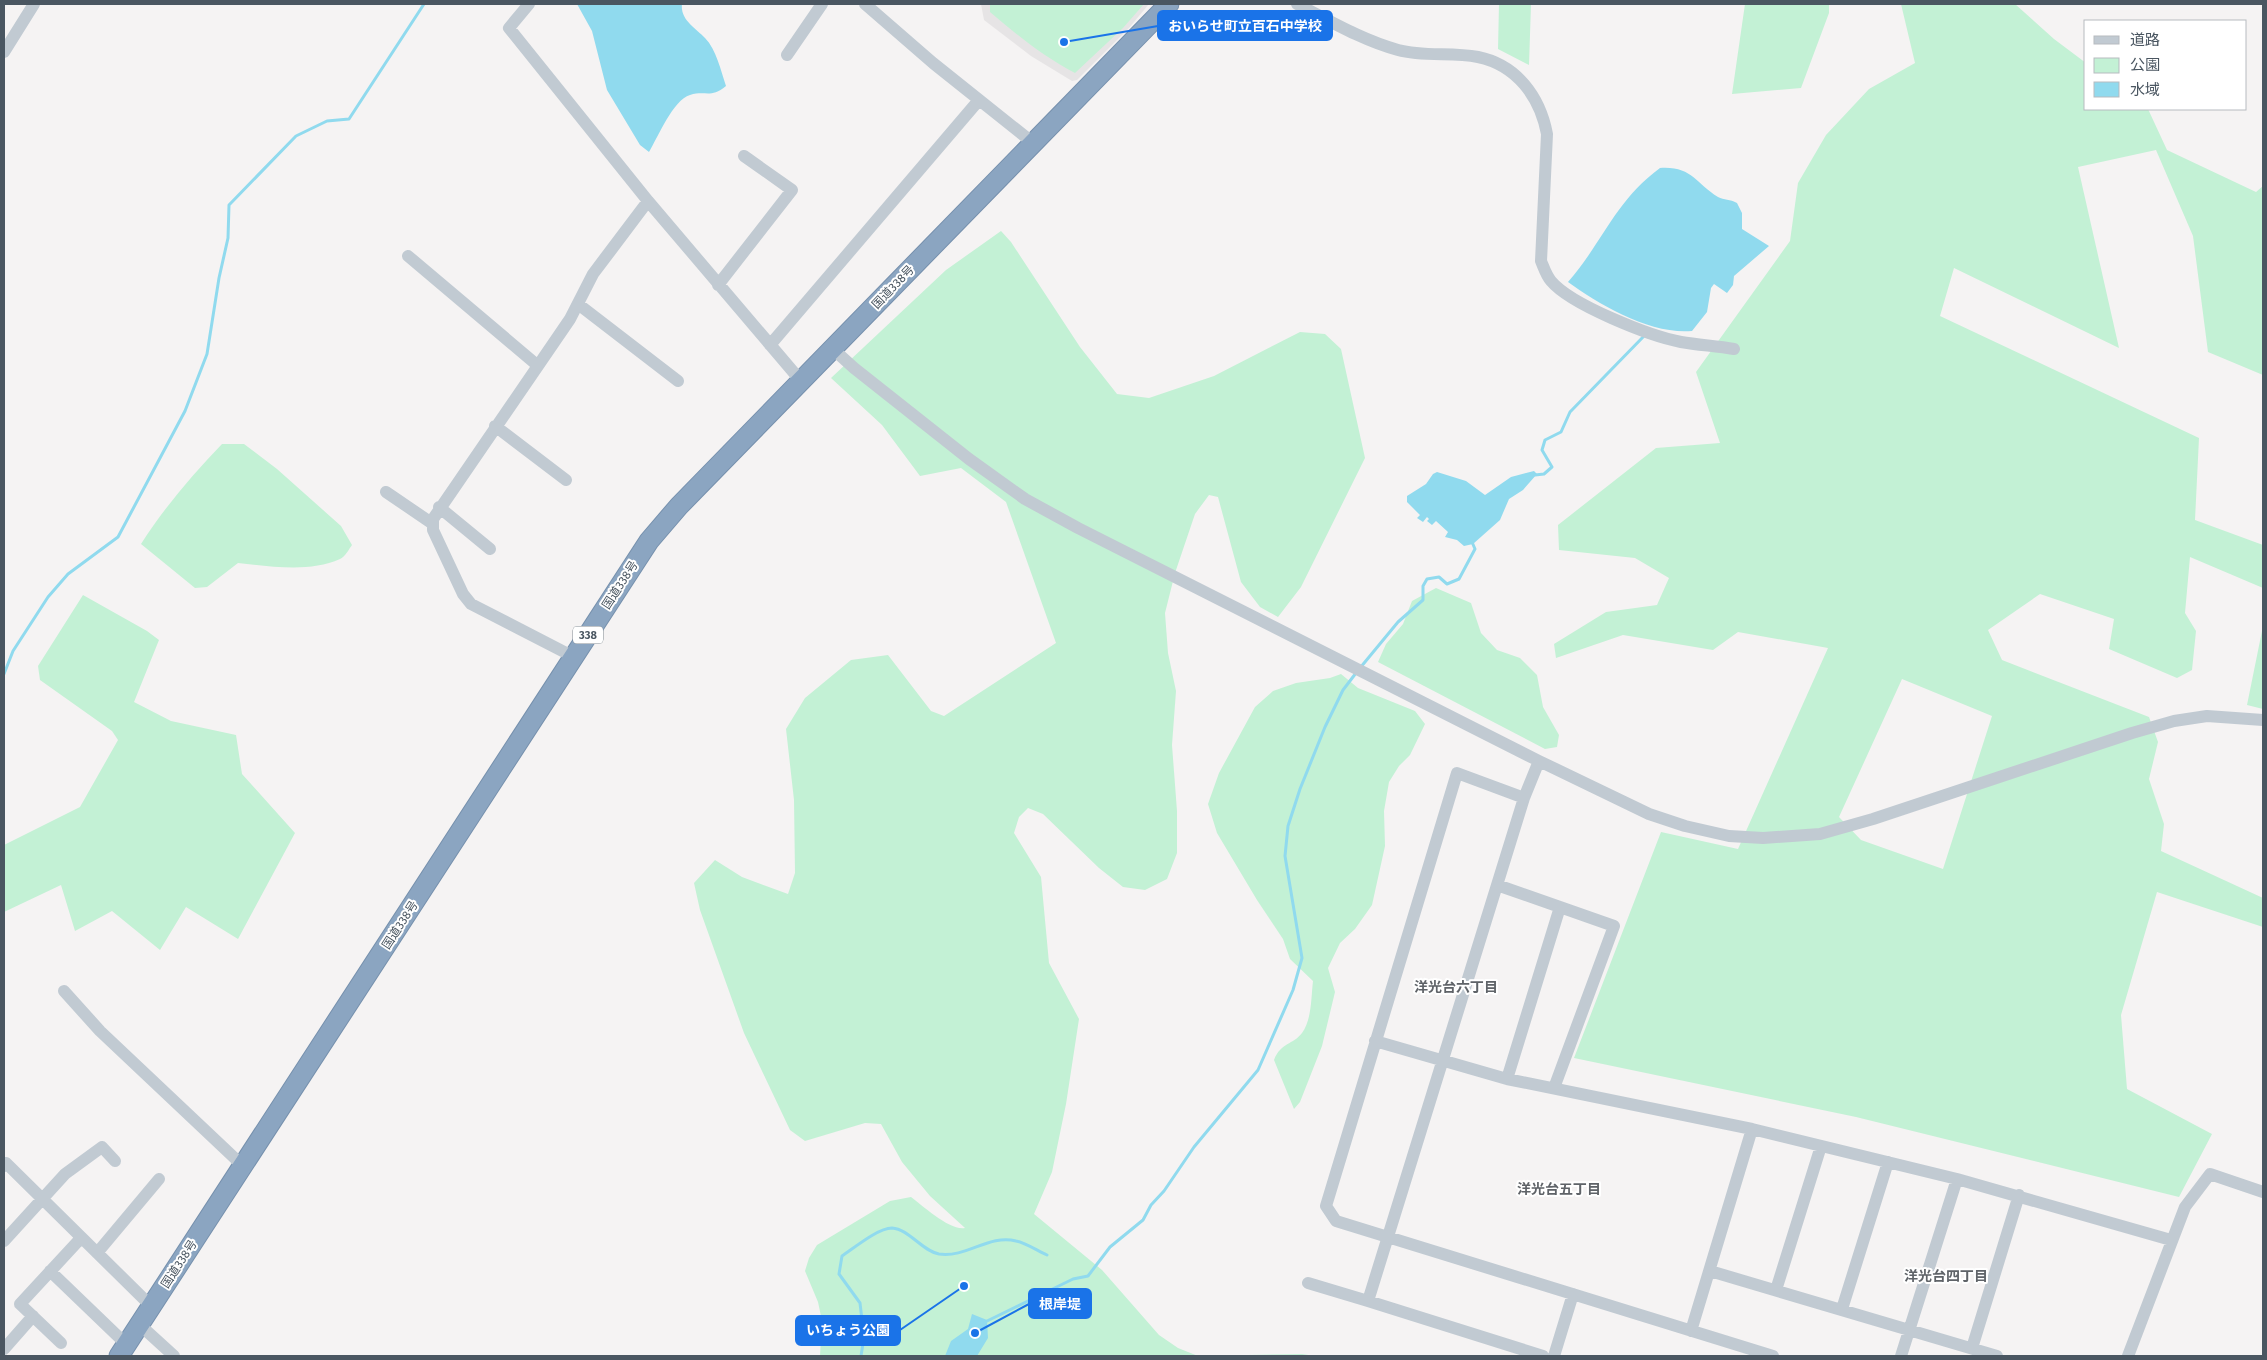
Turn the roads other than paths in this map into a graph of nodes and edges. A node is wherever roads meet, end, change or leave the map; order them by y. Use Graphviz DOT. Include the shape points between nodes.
graph roads {
  1 [pos="34,4"];
  2 [pos="529,4"];
  3 [pos="822,4"];
  4 [pos="865,4"];
  5 [pos="1169,4"];
  6 [pos="1297,4"];
  7 [pos="4,52"];
  8 [pos="787,55"];
  9 [pos="979,100"];
  10 [pos="1032,142"];
  11 [pos="744,156"];
  12 [pos="648,201"];
  13 [pos="408,256"];
  14 [pos="718,285"];
  15 [pos="578,304"];
  16 [pos="770,345"];
  17 [pos="833,349"];
  18 [pos="1734,349"];
  19 [pos="537,365"];
  20 [pos="678,381"];
  21 [pos="801,381"];
  22 [pos="496,426"];
  23 [pos="566,480"];
  24 [pos="386,492"];
  25 [pos="439,507"];
  26 [pos="433,524"];
  27 [pos="490,549"];
  28 [pos="574,657"];
  29 [pos="2263,720"];
  30 [pos="1539,761"];
  31 [pos="1524,798"];
  32 [pos="1497,885"];
  33 [pos="1560,906"];
  34 [pos="64,991"];
  35 [pos="1376,1041"];
  36 [pos="1441,1060"];
  37 [pos="1507,1079"];
  38 [pos="1554,1088"];
  39 [pos="1752,1129"];
  40 [pos="1821,1146"];
  41 [pos="114,1161"];
  42 [pos="1888,1162"];
  43 [pos="4,1166"];
  44 [pos="243,1166"];
  45 [pos="1957,1179"];
  46 [pos="158,1180"];
  47 [pos="2263,1192"];
  48 [pos="2019,1195"];
  49 [pos="42,1199"];
  50 [pos="1388,1236"];
  51 [pos="81,1238"];
  52 [pos="2171,1240"];
  53 [pos="4,1241"];
  54 [pos="97,1253"];
  55 [pos="50,1271"];
  56 [pos="1710,1271"];
  57 [pos="1308,1284"];
  58 [pos="1776,1290"];
  59 [pos="1573,1294"];
  60 [pos="1368,1300"];
  61 [pos="151,1306"];
  62 [pos="1842,1309"];
  63 [pos="33,1316"];
  64 [pos="140,1324"];
  65 [pos="1910,1329"];
  66 [pos="1691,1330"];
  67 [pos="61,1343"];
  68 [pos="1972,1348"];
  69 [pos="4,1349"];
  70 [pos="123,1351"];
  71 [pos="174,1356"];
  72 [pos="1543,1356"];
  73 [pos="1554,1356"];
  74 [pos="1773,1356"];
  75 [pos="1901,1356"];
  76 [pos="1997,1356"];
  77 [pos="2128,1356"];
  1 -- 7 [label="street"];
  2 -- 12 [label="street" via="509,28"];
  3 -- 8 [label="street"];
  4 -- 9 [label="street"];
  5 -- 10 [label="highway, 国道338号 / 338"];
  6 -- 18 [label="street" via="1382,45 1419,54 1477,57 1520,79 1538,103 1547,134 1541,261 1551,281 1563,293 1640,330 1682,342"];
  9 -- 10 [label="street"];
  9 -- 16 [label="street"];
  10 -- 17 [label="highway, 国道338号 / 338"];
  11 -- 14 [label="street" via="792,190"];
  12 -- 14 [label="street"];
  12 -- 15 [label="street" via="593,274"];
  13 -- 19 [label="street"];
  14 -- 16 [label="street"];
  15 -- 19 [label="street"];
  15 -- 20 [label="street"];
  16 -- 21 [label="street"];
  17 -- 21 [label="highway, 国道338号 / 338"];
  17 -- 30 [label="street" via="969,459 1024,499"];
  19 -- 22 [label="street"];
  21 -- 28 [label="highway, 国道338号 / 338" via="664,524 637,559"];
  22 -- 23 [label="street"];
  22 -- 25 [label="street"];
  24 -- 26 [label="street"];
  25 -- 26 [label="street"];
  25 -- 27 [label="street"];
  26 -- 28 [label="street" via="463,594 471,604"];
  28 -- 44 [label="highway, 国道338号 / 338"];
  29 -- 30 [label="street" via="2207,716 2174,721 1873,819 1820,834 1794,837 1729,836 1685,826 1649,814"];
  30 -- 31 [label="street"];
  31 -- 32 [label="street"];
  31 -- 35 [label="street" via="1457,773"];
  32 -- 33 [label="street"];
  32 -- 36 [label="street"];
  33 -- 37 [label="street"];
  33 -- 38 [label="street" via="1614,926"];
  34 -- 44 [label="street" via="107,1037"];
  35 -- 36 [label="street"];
  35 -- 50 [label="street" via="1326,1206 1336,1221"];
  36 -- 37 [label="street"];
  36 -- 50 [label="street"];
  37 -- 38 [label="street"];
  38 -- 39 [label="street"];
  39 -- 40 [label="street"];
  39 -- 56 [label="street"];
  40 -- 42 [label="street"];
  40 -- 58 [label="street"];
  41 -- 49 [label="street" via="102,1147 65,1174"];
  42 -- 45 [label="street"];
  42 -- 62 [label="street"];
  43 -- 49 [label="street" via="6,1164"];
  44 -- 61 [label="highway, 国道338号 / 338"];
  45 -- 48 [label="street"];
  45 -- 65 [label="street"];
  46 -- 54 [label="street"];
  47 -- 52 [label="street" via="2210,1174 2185,1208"];
  48 -- 52 [label="street"];
  48 -- 68 [label="street"];
  49 -- 51 [label="street"];
  49 -- 53 [label="street"];
  50 -- 59 [label="street"];
  50 -- 60 [label="street"];
  51 -- 54 [label="street"];
  51 -- 55 [label="street"];
  52 -- 77 [label="street"];
  54 -- 61 [label="street"];
  55 -- 63 [label="street" via="20,1304"];
  55 -- 70 [label="street"];
  56 -- 58 [label="street"];
  56 -- 66 [label="street"];
  57 -- 60 [label="street"];
  58 -- 62 [label="street"];
  59 -- 66 [label="street"];
  59 -- 73 [label="street"];
  60 -- 72 [label="street"];
  61 -- 64 [label="highway, 国道338号 / 338"];
  62 -- 65 [label="street"];
  63 -- 67 [label="street"];
  63 -- 69 [label="street"];
  64 -- 70 [label="highway, 国道338号 / 338"];
  64 -- 71 [label="street"];
  65 -- 68 [label="street"];
  65 -- 75 [label="street"];
  66 -- 74 [label="street"];
  68 -- 76 [label="street"];
}
